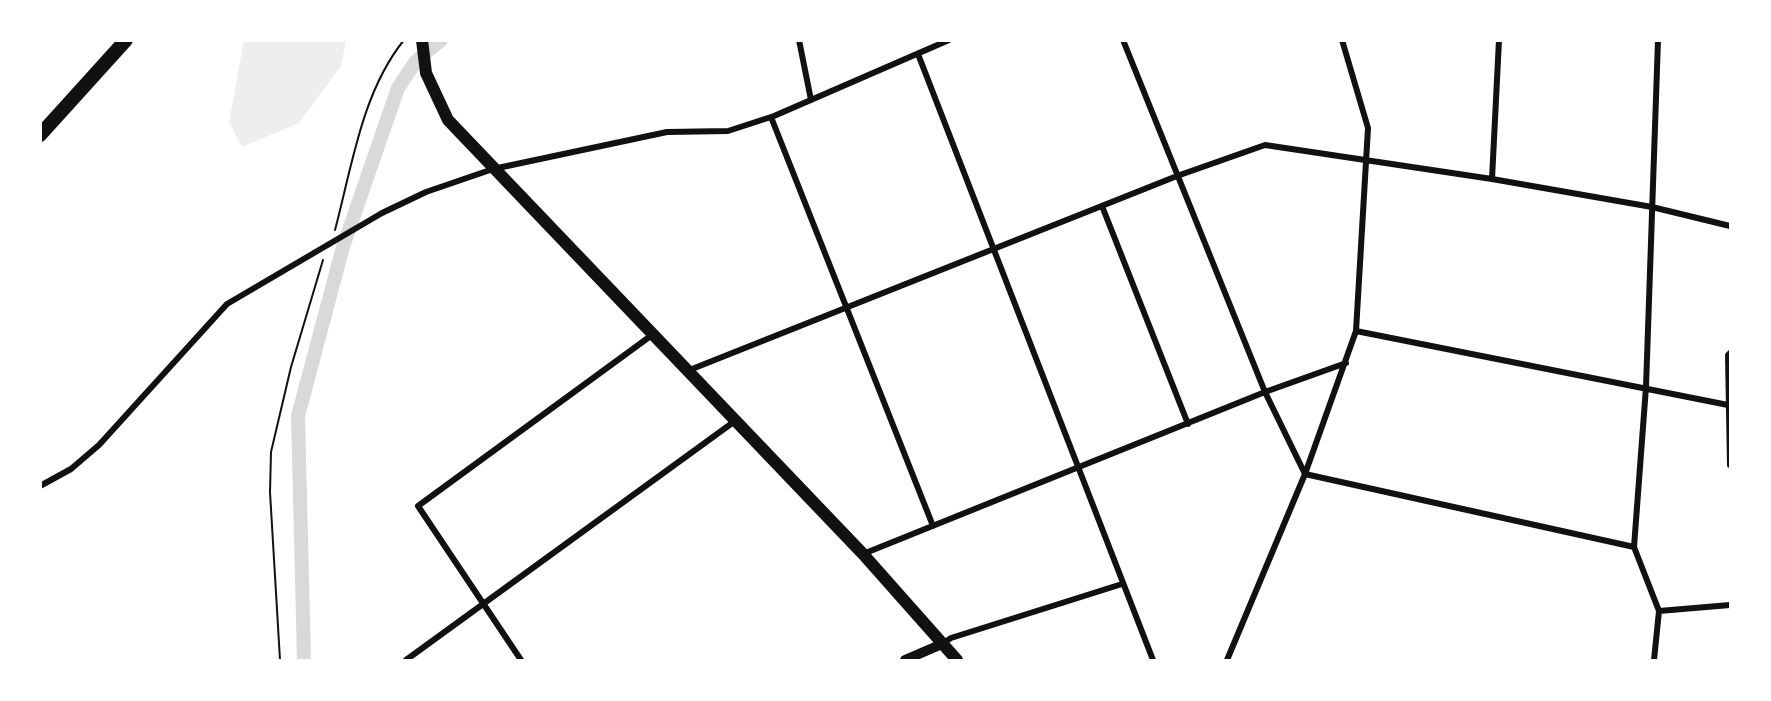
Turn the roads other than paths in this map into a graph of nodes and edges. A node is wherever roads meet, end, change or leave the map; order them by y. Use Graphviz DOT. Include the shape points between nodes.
graph roads {
  1 [pos="126,40"];
  2 [pos="422,40"];
  3 [pos="800,40"];
  4 [pos="949,40"];
  5 [pos="1123,40"];
  6 [pos="1342,40"];
  7 [pos="1498,40"];
  8 [pos="1658,40"];
  9 [pos="918,54"];
  10 [pos="811,100"];
  11 [pos="771,117"];
  12 [pos="40,135"];
  13 [pos="1368,159"];
  14 [pos="493,169"];
  15 [pos="1177,176"];
  16 [pos="1492,179"];
  17 [pos="1102,206"];
  18 [pos="1652,207"];
  19 [pos="1731,226"];
  20 [pos="993,250"];
  21 [pos="845,308"];
  22 [pos="1356,331"];
  23 [pos="651,334"];
  24 [pos="1731,353"];
  25 [pos="1346,363"];
  26 [pos="687,371"];
  27 [pos="1646,387"];
  28 [pos="1265,392"];
  29 [pos="1729,392"];
  30 [pos="1728,405"];
  31 [pos="735,421"];
  32 [pos="1188,424"];
  33 [pos="1731,465"];
  34 [pos="1078,469"];
  35 [pos="1305,474"];
  36 [pos="40,486"];
  37 [pos="933,526"];
  38 [pos="1634,548"];
  39 [pos="863,554"];
  40 [pos="1122,584"];
  41 [pos="1731,604"];
  42 [pos="481,605"];
  43 [pos="1659,611"];
  44 [pos="942,644"];
  45 [pos="406,660"];
  46 [pos="520,660"];
  47 [pos="905,660"];
  48 [pos="957,660"];
  49 [pos="1153,660"];
  50 [pos="1227,660"];
  51 [pos="1654,660"];
  1 -- 12 [label="highway"];
  2 -- 14 [label="main road" via="426,73 448,120"];
  3 -- 10 [label="street"];
  4 -- 9 [label="street"];
  5 -- 15 [label="street"];
  6 -- 13 [label="street" via="1368,128"];
  7 -- 16 [label="street"];
  8 -- 18 [label="street"];
  9 -- 10 [label="street"];
  9 -- 20 [label="street"];
  10 -- 11 [label="street"];
  11 -- 14 [label="street" via="728,131 667,132"];
  11 -- 21 [label="street"];
  13 -- 15 [label="street" via="1265,145"];
  13 -- 16 [label="street"];
  13 -- 22 [label="street"];
  14 -- 23 [label="main road"];
  14 -- 36 [label="street" via="426,192 382,213 227,304 99,445 71,469"];
  15 -- 17 [label="street"];
  15 -- 28 [label="street"];
  16 -- 18 [label="street"];
  17 -- 20 [label="street"];
  17 -- 32 [label="street"];
  18 -- 19 [label="street"];
  18 -- 27 [label="street"];
  20 -- 21 [label="street"];
  20 -- 34 [label="street"];
  21 -- 26 [label="street"];
  21 -- 37 [label="street"];
  22 -- 25 [label="street"];
  22 -- 27 [label="street"];
  23 -- 26 [label="main road"];
  23 -- 42 [label="street" via="418,506"];
  24 -- 29 [label="street"];
  25 -- 28 [label="street"];
  25 -- 35 [label="street"];
  26 -- 31 [label="main road"];
  27 -- 30 [label="street"];
  27 -- 38 [label="street"];
  28 -- 32 [label="street"];
  28 -- 35 [label="street"];
  29 -- 30 [label="street"];
  30 -- 33 [label="street"];
  31 -- 39 [label="main road"];
  31 -- 42 [label="street"];
  32 -- 34 [label="street"];
  34 -- 37 [label="street"];
  34 -- 40 [label="street"];
  35 -- 38 [label="street"];
  35 -- 50 [label="street"];
  37 -- 39 [label="street"];
  38 -- 43 [label="street"];
  39 -- 44 [label="main road"];
  40 -- 44 [label="street"];
  40 -- 49 [label="street"];
  41 -- 43 [label="street"];
  42 -- 45 [label="street"];
  42 -- 46 [label="street"];
  43 -- 51 [label="street"];
  44 -- 47 [label="street"];
  44 -- 48 [label="main road"];
}
